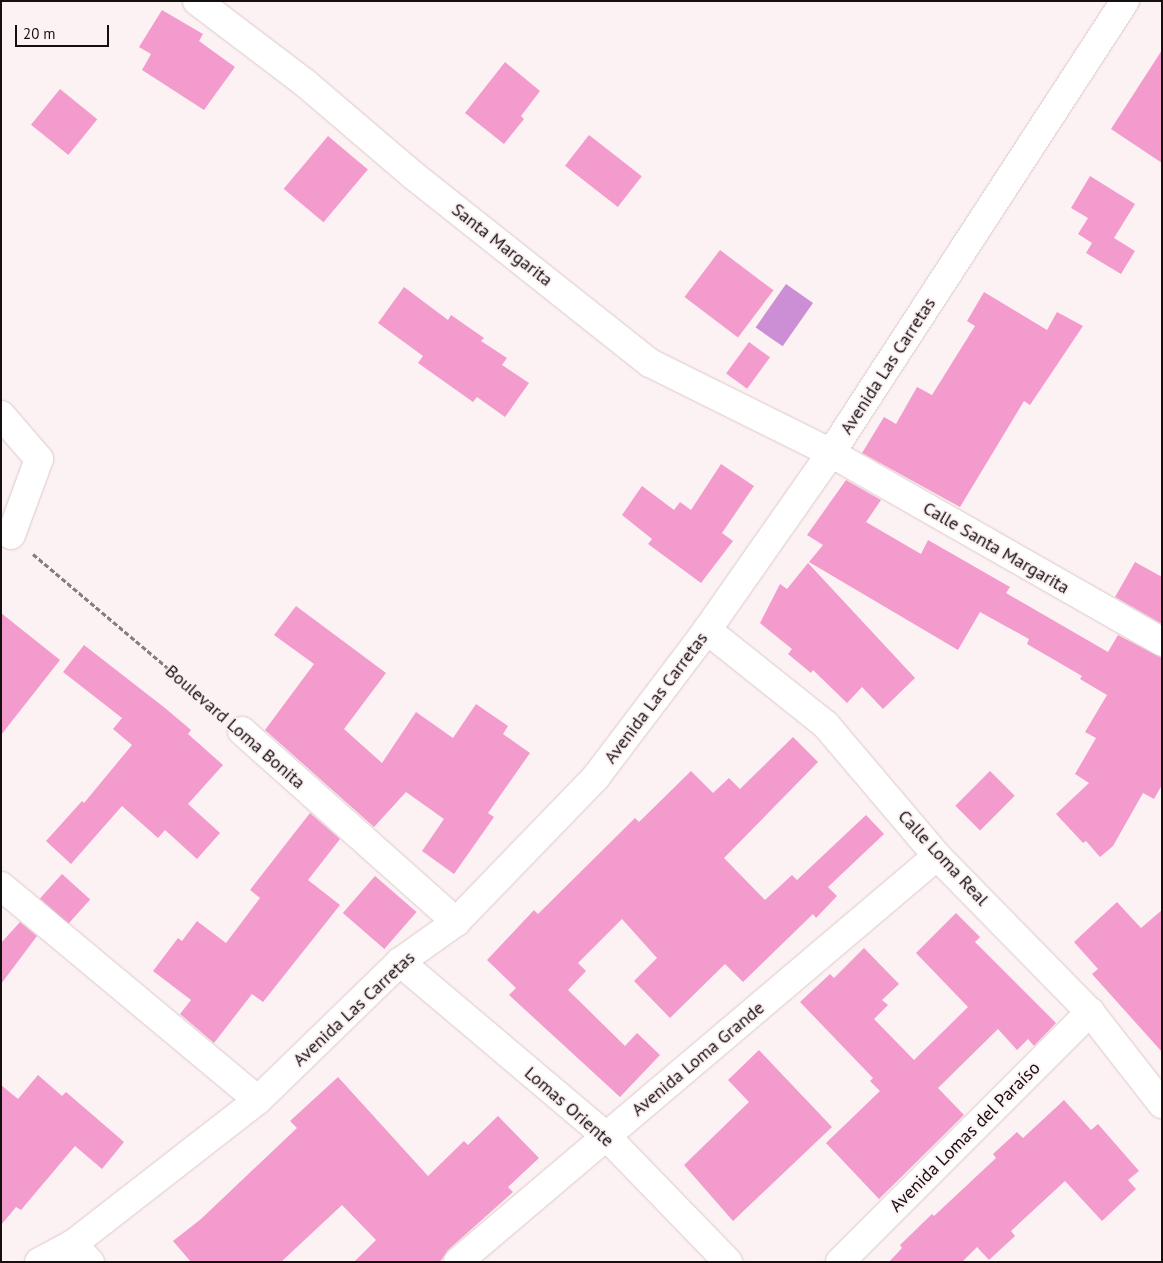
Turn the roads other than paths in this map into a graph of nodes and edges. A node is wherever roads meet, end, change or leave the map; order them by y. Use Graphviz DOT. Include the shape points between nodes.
graph roads {
  1 [pos="197,1"];
  2 [pos="1125,1"];
  3 [pos="1,415"];
  4 [pos="831,454"];
  5 [pos="11,535"];
  6 [pos="706,630"];
  7 [pos="1162,642"];
  8 [pos="242,731"];
  9 [pos="938,856"];
  10 [pos="1,886"];
  11 [pos="456,922"];
  12 [pos="400,962"];
  13 [pos="1090,1012"];
  14 [pos="258,1100"];
  15 [pos="1162,1104"];
  16 [pos="607,1137"];
  17 [pos="81,1253"];
  18 [pos="39,1262"];
  19 [pos="458,1262"];
  20 [pos="728,1262"];
  21 [pos="840,1262"];
  1 -- 4 [label="street, Santa Margarita" via="305,83 414,176 650,363"];
  2 -- 4 [label="street, Avenida Las Carretas"];
  3 -- 5 [label="street" via="39,459"];
  4 -- 6 [label="street, Avenida Las Carretas"];
  4 -- 7 [label="street, Calle Santa Margarita"];
  6 -- 9 [label="street, Calle Loma Real" via="826,725"];
  6 -- 11 [label="street, Avenida Las Carretas" via="596,777"];
  8 -- 11 [label="street, Boulevard Loma Bonita"];
  9 -- 13 [label="street, Calle Loma Real"];
  9 -- 16 [label="street, Avenida Loma Grande"];
  10 -- 14 [label="street"];
  11 -- 12 [label="street, Avenida Las Carretas"];
  12 -- 14 [label="street, Avenida Las Carretas"];
  12 -- 16 [label="street, Lomas Oriente"];
  13 -- 15 [label="street, Calle Loma Real"];
  13 -- 21 [label="street, Avenida Lomas del Paraíso"];
  14 -- 17 [label="street, Avenida Las Carretas"];
  16 -- 19 [label="street, Avenida Loma Grande"];
  16 -- 20 [label="street, Lomas Oriente"];
  17 -- 18 [label="street, Avenida Las Carretas"];
}
